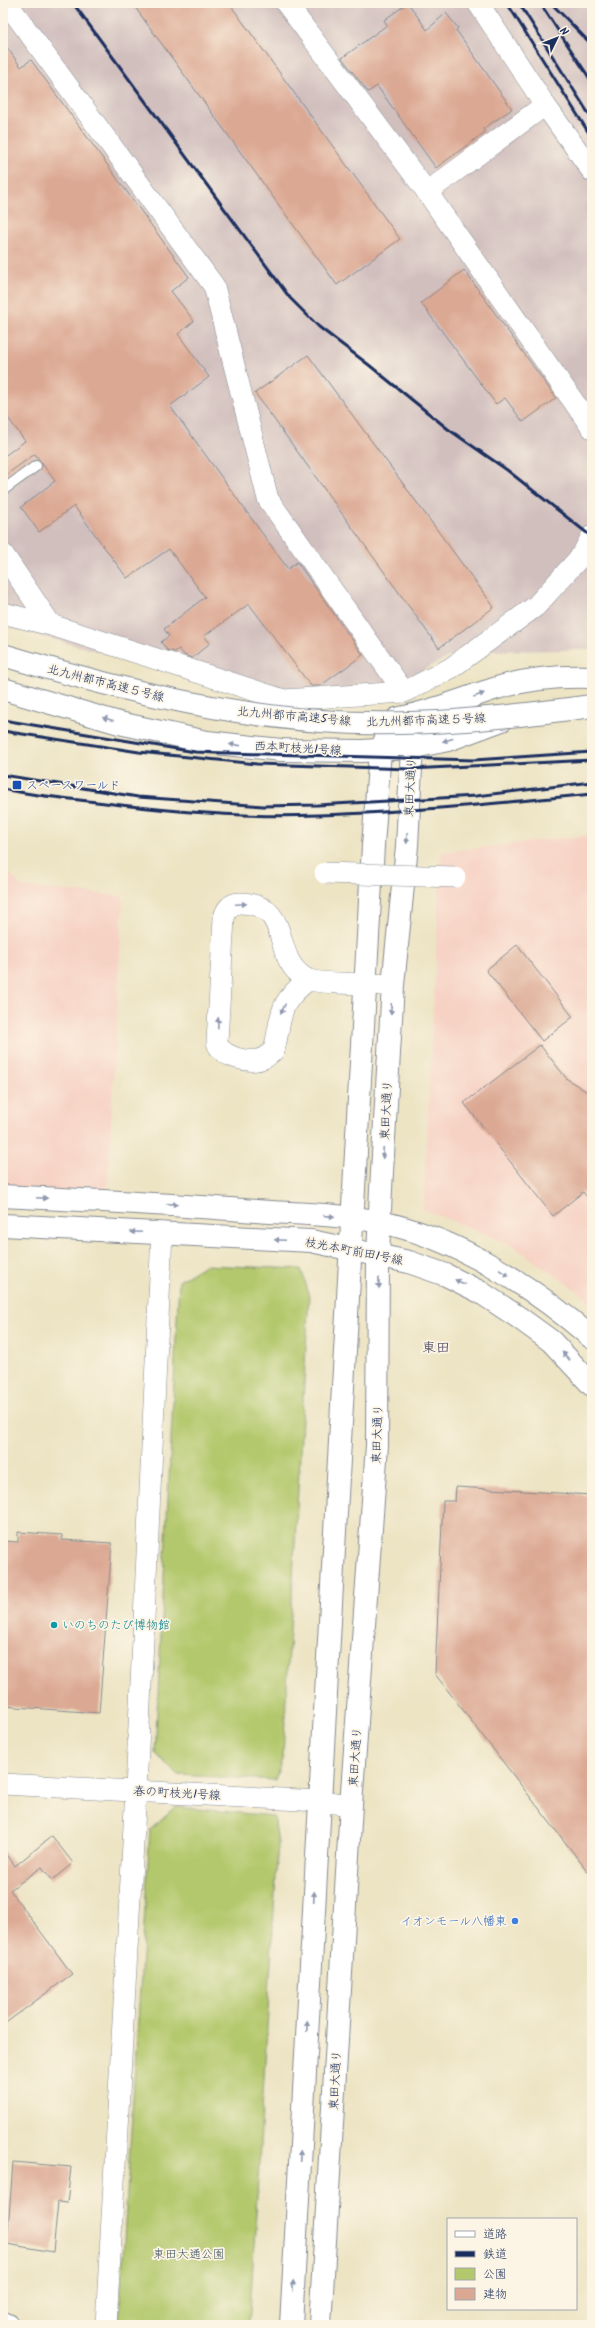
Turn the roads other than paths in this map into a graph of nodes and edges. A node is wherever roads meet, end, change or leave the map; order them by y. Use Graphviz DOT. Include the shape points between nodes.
graph roads {
  1 [pos="6,3"];
  2 [pos="286,3"];
  3 [pos="478,3"];
  4 [pos="545,105"];
  5 [pos="592,171"];
  6 [pos="427,192"];
  7 [pos="592,428"];
  8 [pos="36,466"];
  9 [pos="3,490"];
  10 [pos="592,536"];
  11 [pos="3,554"];
  12 [pos="3,613"];
  13 [pos="51,625"];
  14 [pos="3,655"];
  15 [pos="592,677"];
  16 [pos="3,689"];
  17 [pos="404,692"];
  18 [pos="592,702"];
  19 [pos="592,706"];
  20 [pos="397,719"];
  21 [pos="412,748"];
  22 [pos="380,750"];
  23 [pos="324,873"];
  24 [pos="455,876"];
  25 [pos="308,980"];
  26 [pos="365,984"];
  27 [pos="393,985"];
  28 [pos="3,1196"];
  29 [pos="351,1218"];
  30 [pos="381,1222"];
  31 [pos="3,1225"];
  32 [pos="162,1234"];
  33 [pos="350,1249"];
  34 [pos="378,1256"];
  35 [pos="592,1338"];
  36 [pos="592,1385"];
  37 [pos="3,1784"];
  38 [pos="136,1790"];
  39 [pos="319,1801"];
  40 [pos="351,1805"];
  41 [pos="3,2323"];
  42 [pos="8,2325"];
  43 [pos="106,2325"];
  44 [pos="290,2325"];
  45 [pos="320,2325"];
  1 -- 17 [label="street" via="214,286 268,499"];
  2 -- 6 [label="street"];
  3 -- 4 [label="street"];
  4 -- 5 [label="street"];
  4 -- 6 [label="street"];
  6 -- 7 [label="street"];
  8 -- 9 [label="lane"];
  10 -- 17 [label="street" via="582,555 536,606 451,668"];
  11 -- 13 [label="street"];
  12 -- 13 [label="street"];
  13 -- 17 [label="street" via="284,700"];
  14 -- 19 [label="main road, 北九州都市高速5号線, bridge" via="151,696 256,715 322,722 388,723 453,720 524,715"];
  14 -- 20 [label="main road" via="61,672 239,711 312,720"];
  20 -- 15 [label="main road, one-way" via="425,713 499,687 537,680"];
  22 -- 16 [label="main road, 西本町枝光1号線, one-way" via="281,750 207,742 119,722"];
  18 -- 21 [label="main road, 西本町枝光1号線, one-way" via="557,701 448,740"];
  20 -- 21 [label="main road, 東田大通り"];
  20 -- 22 [label="main road"];
  21 -- 22 [label="main road, 西本町枝光1号線"];
  21 -- 27 [label="main road, 東田大通り, one-way" via="407,846"];
  22 -- 26 [label="main road"];
  23 -- 24 [label="street, bridge"];
  25 -- 25 [label="street, one-way" via="288,997 282,1007 274,1050 269,1055 260,1060 233,1058 218,1048 224,918 228,907 238,903 251,904 267,910 278,925 286,956 294,969"];
  25 -- 26 [label="street"];
  26 -- 27 [label="street"];
  26 -- 29 [label="main road"];
  27 -- 30 [label="main road, 東田大通り, one-way"];
  28 -- 29 [label="main road, one-way" via="162,1204"];
  29 -- 30 [label="main road"];
  29 -- 33 [label="main road"];
  30 -- 34 [label="main road, 東田大通り"];
  30 -- 35 [label="main road, one-way" via="460,1250 497,1268 536,1294"];
  32 -- 31 [label="main road, 枝光本町前田1号線, one-way"];
  33 -- 32 [label="main road, 枝光本町前田1号線, one-way" via="311,1241"];
  32 -- 38 [label="street"];
  33 -- 34 [label="main road, 枝光本町前田1号線"];
  33 -- 39 [label="main road"];
  36 -- 34 [label="main road, 枝光本町前田1号線, one-way" via="551,1341 480,1292 409,1262"];
  34 -- 40 [label="main road, 東田大通り, one-way" via="377,1445"];
  37 -- 38 [label="street, 春の町枝光1号線"];
  38 -- 39 [label="street, 春の町枝光1号線"];
  38 -- 43 [label="street"];
  39 -- 40 [label="street, 春の町枝光1号線"];
  44 -- 39 [label="main road, one-way"];
  40 -- 45 [label="main road, 東田大通り"];
  41 -- 42 [label="main road"];
}
